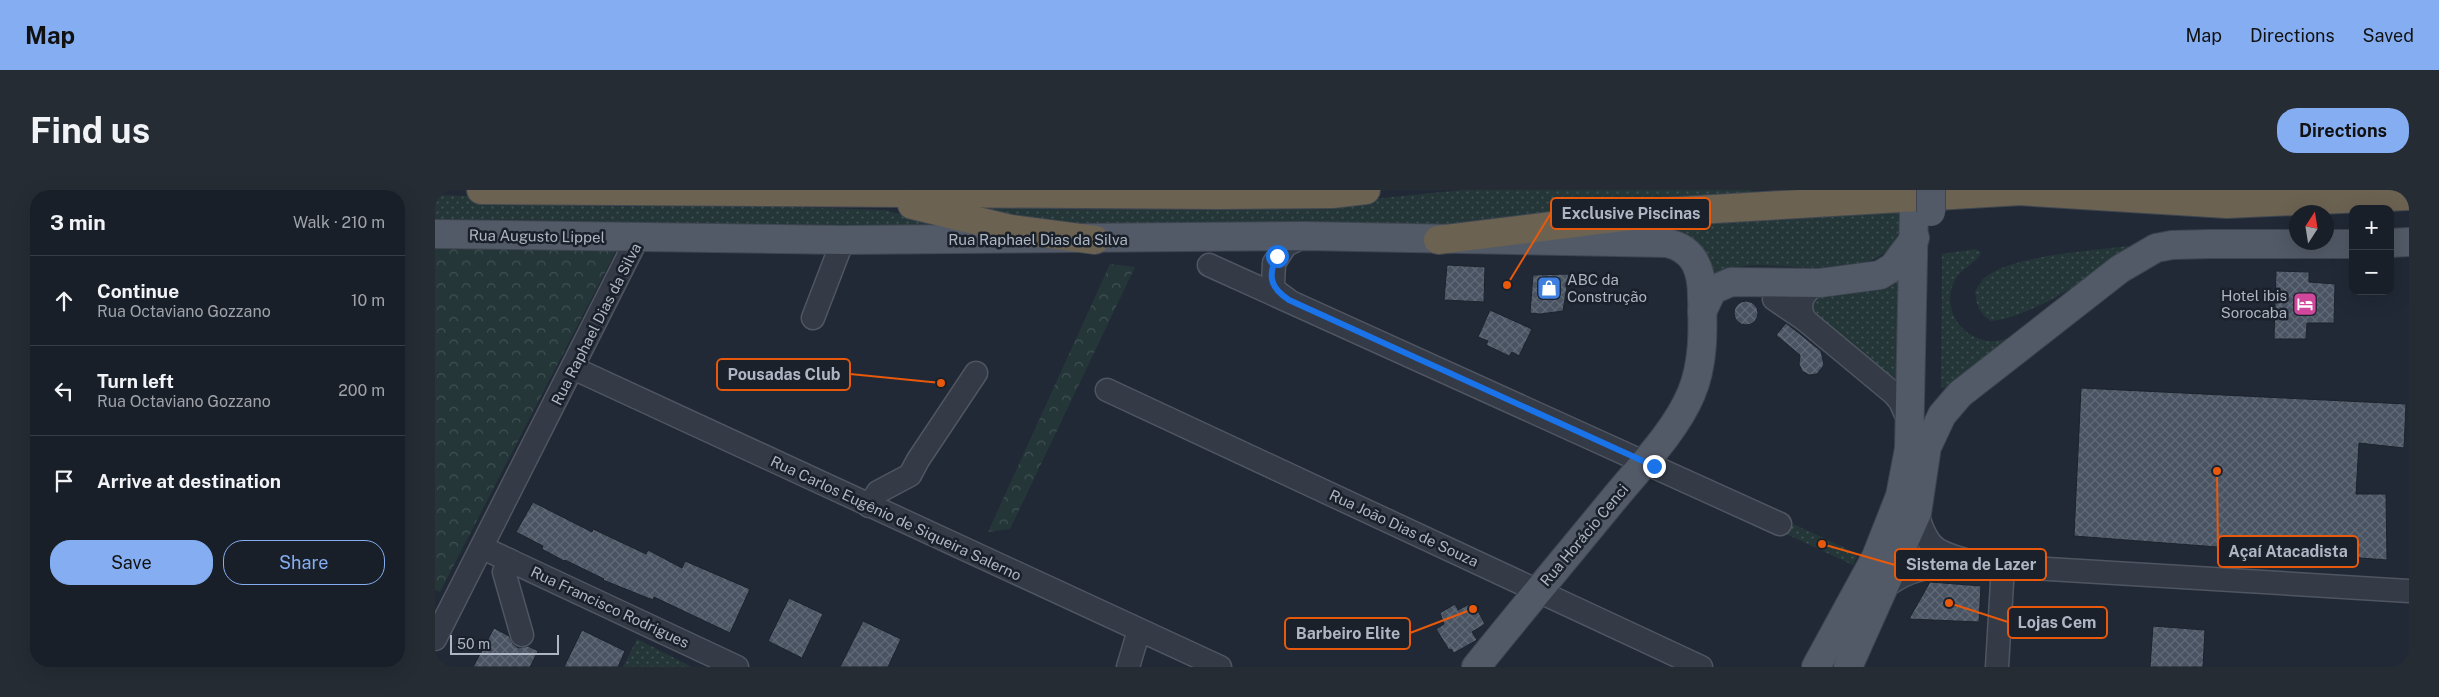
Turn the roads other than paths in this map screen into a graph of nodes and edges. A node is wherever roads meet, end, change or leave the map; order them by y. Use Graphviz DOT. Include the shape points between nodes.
graph roads {
  1 [pos="481,190"];
  2 [pos="1366,190"];
  3 [pos="2011,191"];
  4 [pos="827,194"];
  5 [pos="2409,196"];
  6 [pos="1923,200"];
  7 [pos="435,234"];
  8 [pos="1305,236"];
  9 [pos="639,238"];
  10 [pos="1915,238"];
  11 [pos="843,240"];
  12 [pos="1095,240"];
  13 [pos="1438,240"];
  14 [pos="2409,242"];
  15 [pos="2394,243"];
  16 [pos="2349,244"];
  17 [pos="1209,265"];
  18 [pos="1820,283"];
  19 [pos="1921,296"];
  20 [pos="1289,300"];
  21 [pos="1702,312"];
  22 [pos="813,318"];
  23 [pos="573,368"];
  24 [pos="976,373"];
  25 [pos="1107,390"];
  26 [pos="1909,421"];
  27 [pos="1927,447"];
  28 [pos="1645,461"];
  29 [pos="869,506"];
  30 [pos="1917,513"];
  31 [pos="1780,524"];
  32 [pos="483,548"];
  33 [pos="509,560"];
  34 [pos="1994,566"];
  35 [pos="1885,587"];
  36 [pos="1537,591"];
  37 [pos="2409,591"];
  38 [pos="1148,634"];
  39 [pos="522,635"];
  40 [pos="435,639"];
  41 [pos="737,667"];
  42 [pos="1129,667"];
  43 [pos="1220,667"];
  44 [pos="1475,667"];
  45 [pos="1701,667"];
  46 [pos="1816,667"];
  47 [pos="1848,667"];
  48 [pos="1997,667"];
  1 -- 4 [label="highway"];
  2 -- 4 [label="highway" via="1332,194 1238,195"];
  3 -- 5 [label="highway" via="2227,204"];
  3 -- 13 [label="highway" via="1663,212"];
  4 -- 12 [label="highway" via="888,200 1011,229"];
  6 -- 10 [label="main road"];
  6 -- 19 [label="main road"];
  7 -- 9 [label="main road, Rua Augusto Lippel"];
  8 -- 12 [label="main road, Rua Raphael Dias da Silva"];
  8 -- 13 [label="main road, Rua Raphael Dias da Silva"];
  8 -- 20 [label="street" via="1280,250 1274,263 1273,285"];
  9 -- 11 [label="main road, Rua Raphael Dias da Silva"];
  9 -- 23 [label="street, Rua Raphael Dias da Silva"];
  10 -- 18 [label="main road" via="1893,267 1880,275"];
  10 -- 19 [label="main road"];
  11 -- 12 [label="main road, Rua Raphael Dias da Silva"];
  11 -- 22 [label="street"];
  13 -- 21 [label="main road, Rua Raphael Dias da Silva" via="1674,244 1688,252 1699,268"];
  14 -- 15 [label="main road"];
  16 -- 27 [label="main road" via="2191,244 2156,248 2120,269 1960,394 1941,415"];
  17 -- 20 [label="street"];
  18 -- 21 [label="main road" via="1731,282 1711,293"];
  18 -- 26 [label="street" via="1809,288 1792,307 1894,394"];
  19 -- 26 [label="main road"];
  19 -- 27 [label="main road"];
  20 -- 28 [label="street"];
  21 -- 28 [label="main road, Rua Horácio Cenci" via="1699,372 1691,394 1681,414"];
  23 -- 29 [label="street, Rua Carlos Eugênio de Siqueira Salerno"];
  23 -- 32 [label="street, Rua Raphael Dias da Silva"];
  24 -- 29 [label="street" via="910,475 878,492"];
  25 -- 36 [label="street, Rua João Dias de Souza"];
  26 -- 46 [label="main road" via="1909,449 1900,496 1876,557"];
  27 -- 30 [label="main road"];
  28 -- 31 [label="street"];
  28 -- 36 [label="main road, Rua Horácio Cenci"];
  29 -- 38 [label="street, Rua Carlos Eugênio de Siqueira Salerno"];
  30 -- 34 [label="street" via="1923,535 1933,548 1944,554"];
  30 -- 35 [label="main road"];
  32 -- 33 [label="street, Rua Francisco Rodrigues"];
  32 -- 40 [label="street, Rua Raphael Dias da Silva"];
  33 -- 39 [label="street" via="504,572"];
  33 -- 41 [label="street, Rua Francisco Rodrigues"];
  34 -- 35 [label="street" via="1922,568 1898,577"];
  34 -- 37 [label="street"];
  34 -- 48 [label="street"];
  35 -- 47 [label="main road"];
  36 -- 44 [label="main road, Rua Horácio Cenci"];
  36 -- 45 [label="street, Rua João Dias de Souza"];
  38 -- 42 [label="street" via="1149,648"];
  38 -- 43 [label="street, Rua Carlos Eugênio de Siqueira Salerno"];
}
